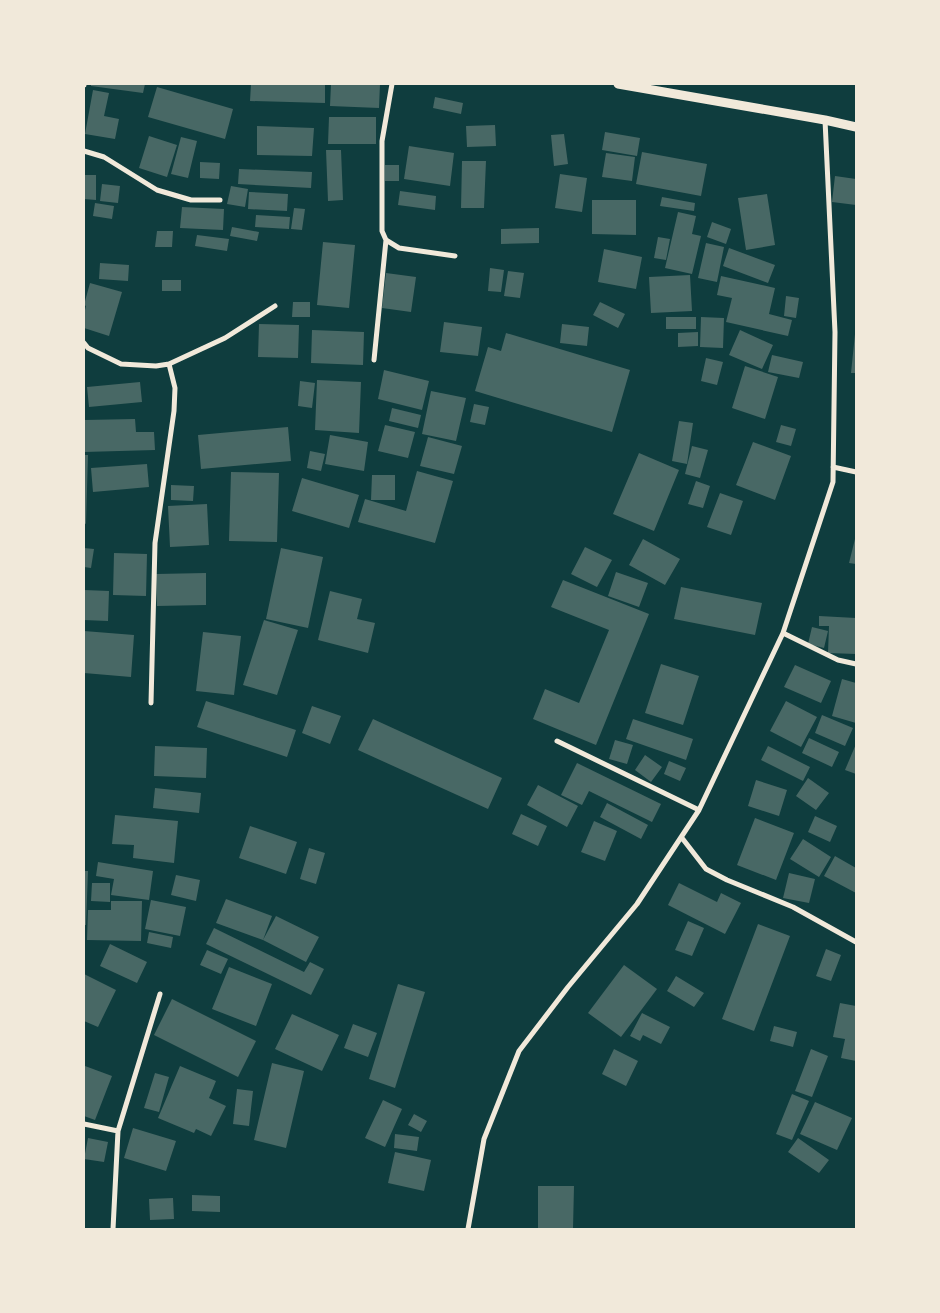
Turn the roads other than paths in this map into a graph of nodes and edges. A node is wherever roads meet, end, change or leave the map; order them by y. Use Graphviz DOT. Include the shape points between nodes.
graph roads {
  1 [pos="392,84"];
  2 [pos="618,84"];
  3 [pos="825,120"];
  4 [pos="856,127"];
  5 [pos="84,151"];
  6 [pos="220,200"];
  7 [pos="386,240"];
  8 [pos="455,256"];
  9 [pos="275,306"];
  10 [pos="84,343"];
  11 [pos="374,360"];
  12 [pos="169,364"];
  13 [pos="833,467"];
  14 [pos="856,472"];
  15 [pos="783,633"];
  16 [pos="856,664"];
  17 [pos="151,703"];
  18 [pos="557,741"];
  19 [pos="699,810"];
  20 [pos="682,838"];
  21 [pos="856,942"];
  22 [pos="160,994"];
  23 [pos="84,1124"];
  24 [pos="118,1131"];
  25 [pos="113,1229"];
  26 [pos="468,1229"];
  1 -- 7 [label="street" via="382,141 382,231"];
  2 -- 3 [label="street"];
  3 -- 4 [label="street"];
  3 -- 13 [label="street" via="836,332"];
  5 -- 6 [label="street" via="104,157 157,190 191,200"];
  7 -- 8 [label="street" via="399,248"];
  7 -- 11 [label="street"];
  9 -- 12 [label="street" via="224,338"];
  10 -- 12 [label="street" via="121,364"];
  12 -- 17 [label="street" via="175,388 174,411 155,544"];
  13 -- 14 [label="street"];
  13 -- 15 [label="street" via="834,482"];
  15 -- 16 [label="street" via="838,660"];
  15 -- 19 [label="street"];
  18 -- 19 [label="street"];
  19 -- 20 [label="street"];
  20 -- 21 [label="street" via="706,869 793,907"];
  20 -- 26 [label="street" via="637,904 518,1051 484,1139"];
  22 -- 24 [label="street"];
  23 -- 24 [label="street"];
  24 -- 25 [label="street"];
}
